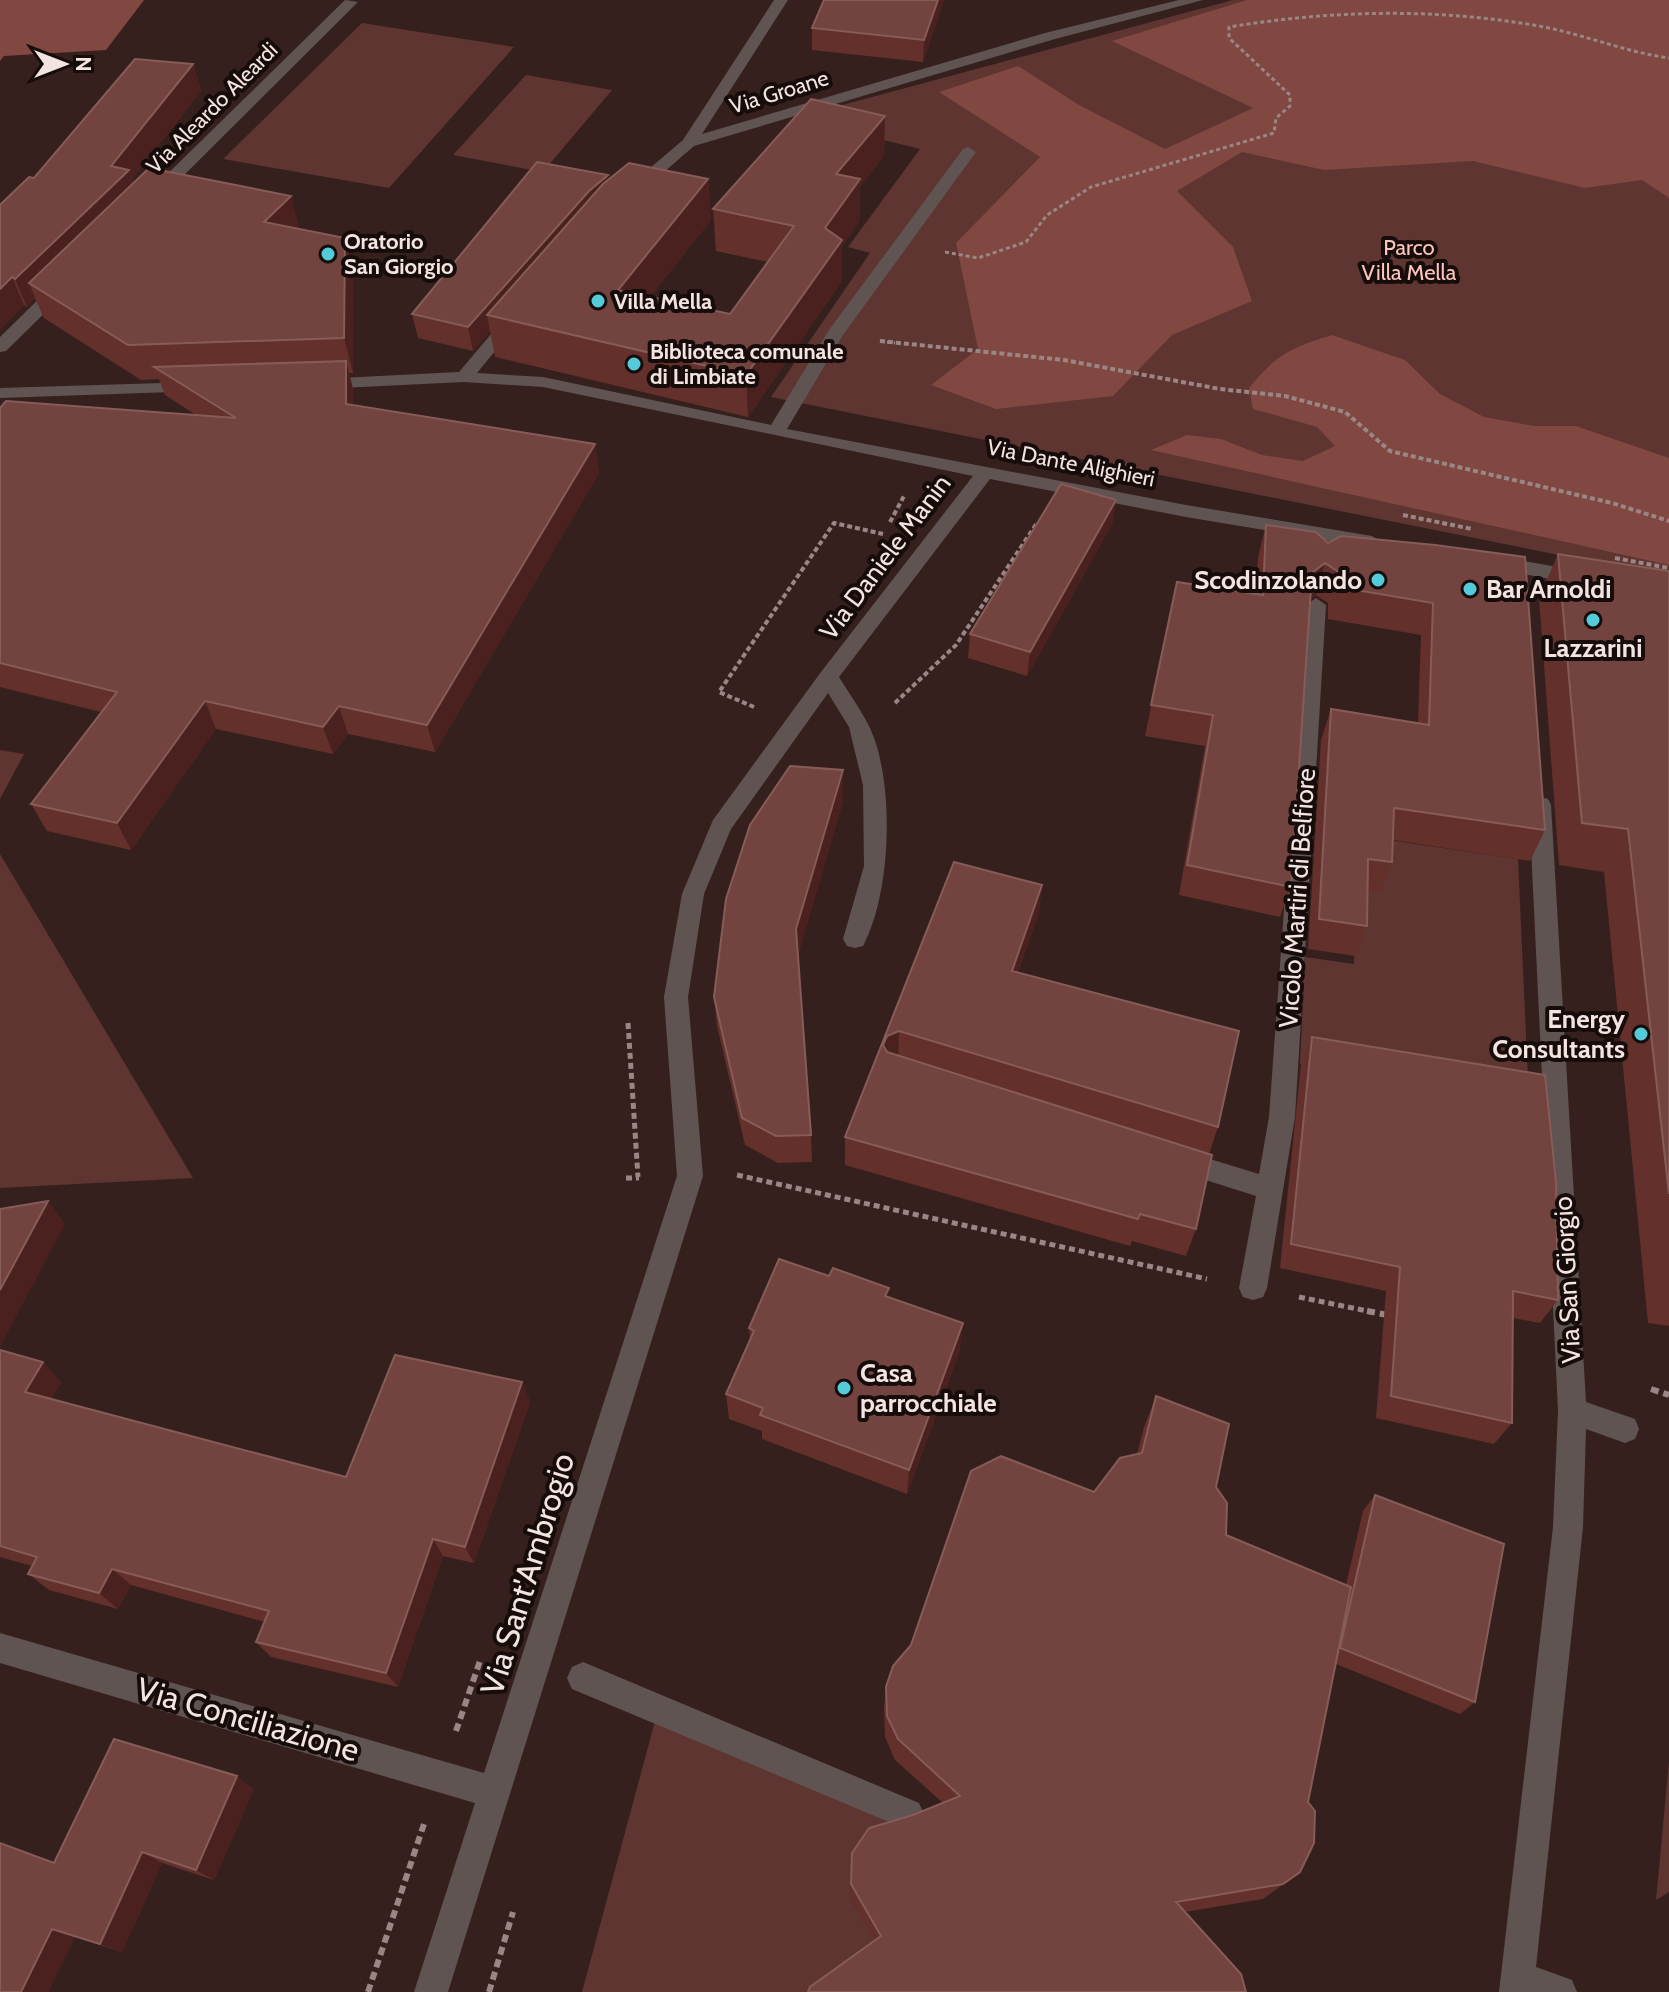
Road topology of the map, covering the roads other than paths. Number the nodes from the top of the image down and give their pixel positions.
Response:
1 (781, 0) edge
2 (1196, 0) edge
3 (351, 2) edge
4 (689, 143) junction
5 (968, 152) dead end
6 (622, 201) edge
7 (147, 202) edge
8 (68, 280) edge
9 (526, 304) edge
10 (0, 347) edge
11 (464, 377) junction
12 (296, 384) edge
13 (218, 387) edge
14 (0, 393) edge
15 (776, 432) junction
16 (986, 471) junction
17 (1386, 544) edge
18 (1478, 559) edge
19 (1524, 567) junction
20 (1593, 581) edge
21 (1526, 593) edge
22 (1316, 605) edge
23 (828, 677) junction
24 (1538, 778) edge
25 (855, 939) dead end
26 (1150, 1151) edge
27 (690, 1176) joint
28 (1270, 1189) junction
29 (1253, 1288) road end
30 (1572, 1411) junction
31 (1625, 1429) dead end
32 (0, 1648) edge
33 (583, 1678) dead end
34 (496, 1793) junction
35 (908, 1814) edge
36 (1517, 1985) edge
37 (431, 1992) edge
38 (1560, 1992) edge

1 - 4 street
2 - 4 street, Via Groane
3 - 7 street, Via Aleardo Aleardi
4 - 6 street, Via Groane
5 - 15 street
8 - 10 street
9 - 11 street
11 - 12 street, Via Dante Alighieri
11 - 15 street, Via Dante Alighieri
13 - 14 street
15 - 16 street, Via Dante Alighieri
16 - 17 street, Via Dante Alighieri
16 - 23 street, Via Daniele Manin
18 - 19 street
19 - 20 street
19 - 21 street
22 - 28 street, Vicolo Martiri di Belfiore
23 - 25 street, Via Daniele Manin
23 - 27 street, Via Daniele Manin
24 - 30 street, Via San Giorgio
26 - 28 street
27 - 34 street, Via Sant'Ambrogio
28 - 29 street, Vicolo Martiri di Belfiore
30 - 31 street
30 - 36 street, Via San Giorgio
32 - 34 street, Via Conciliazione
33 - 35 street
34 - 37 street, Via Sant'Ambrogio
36 - 38 street

